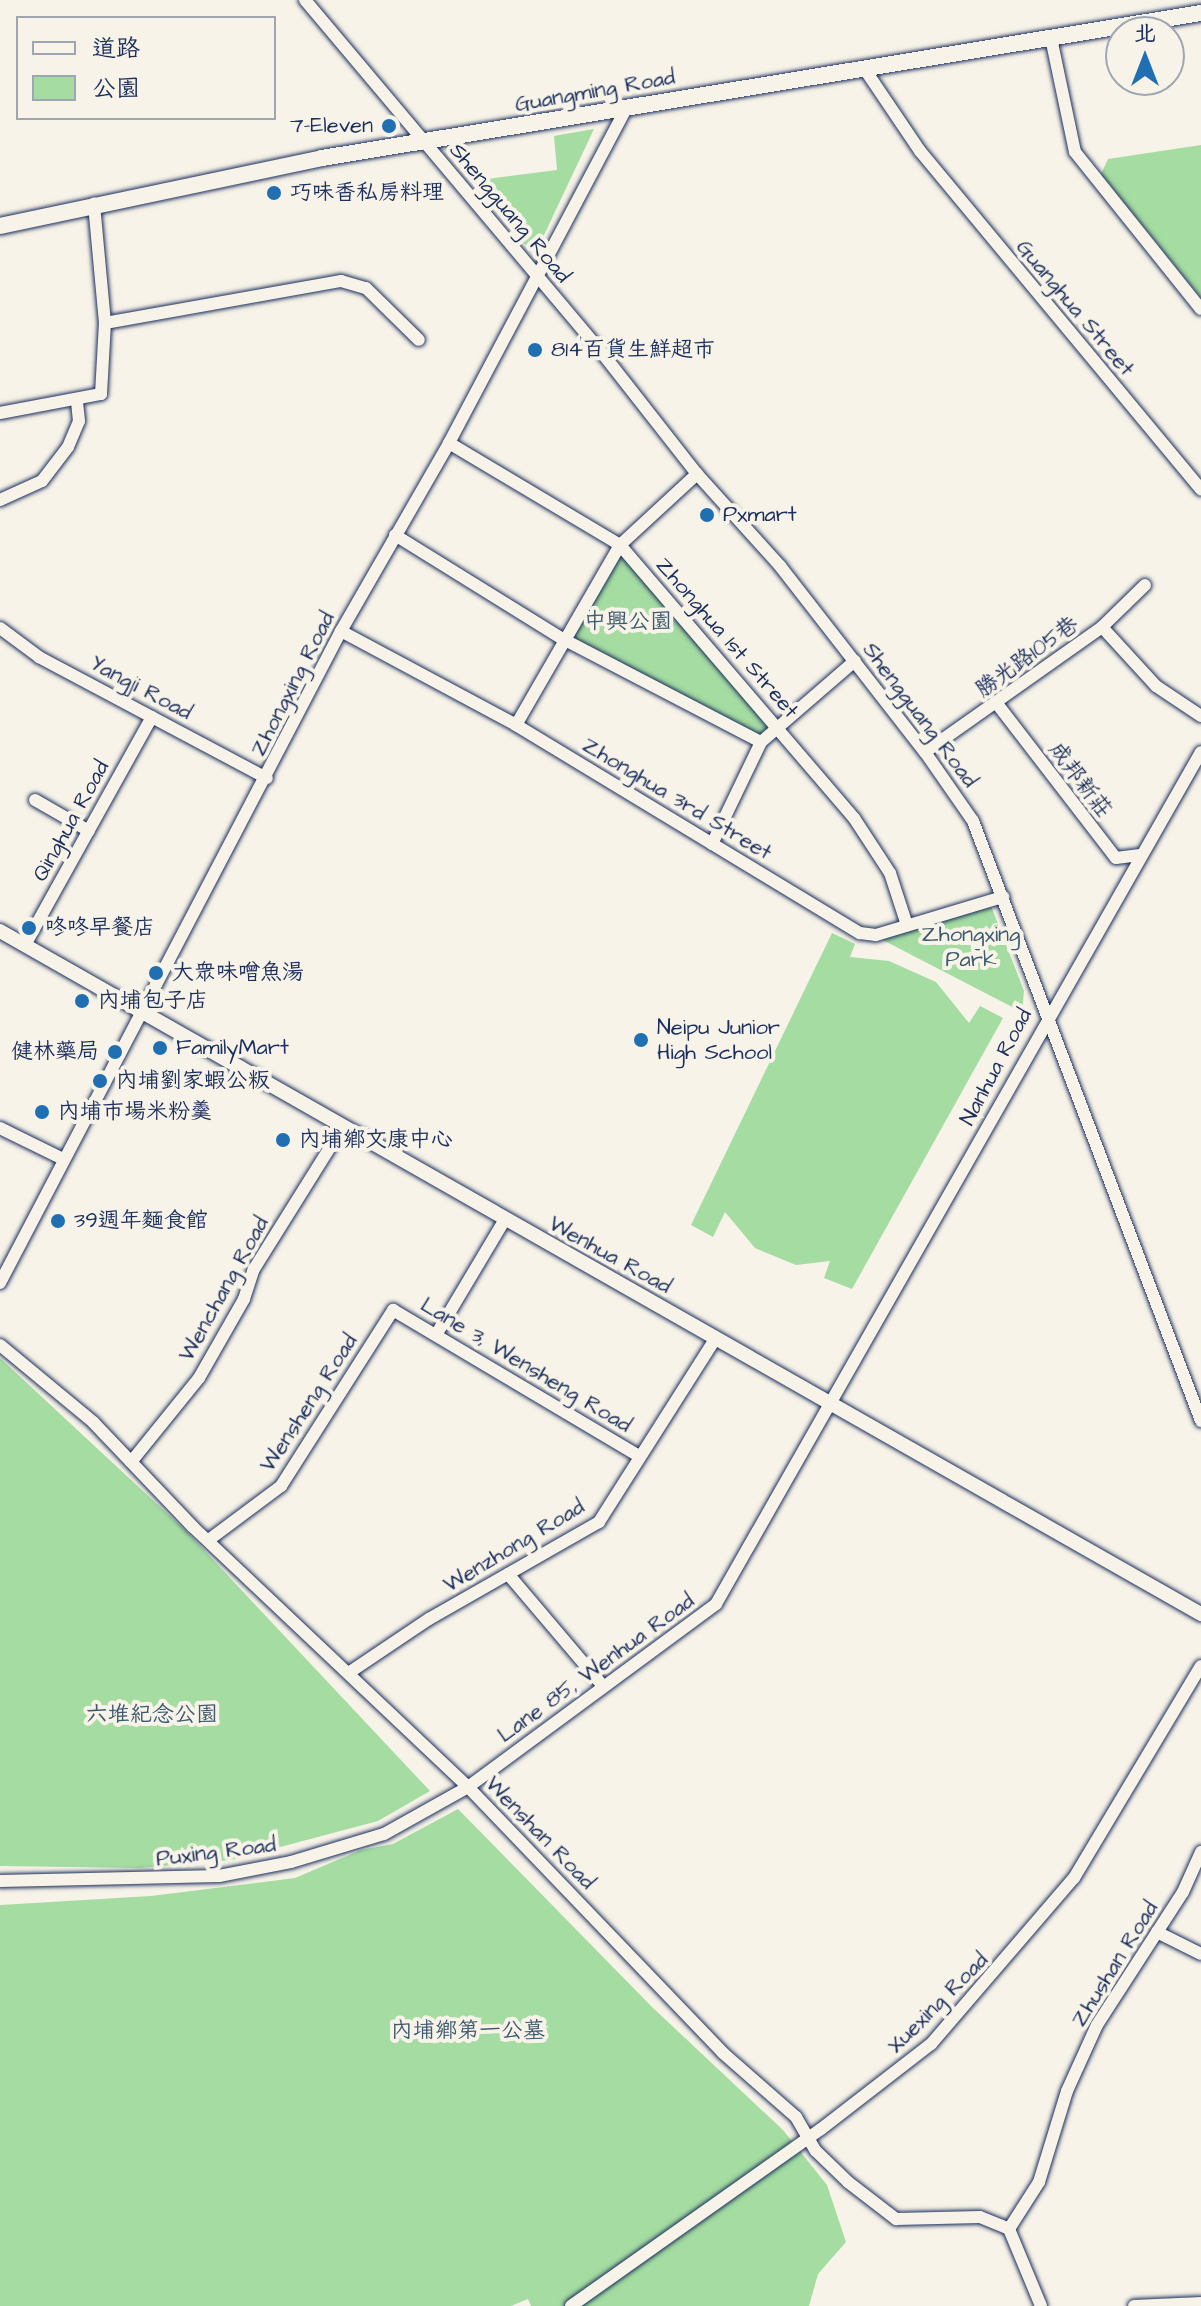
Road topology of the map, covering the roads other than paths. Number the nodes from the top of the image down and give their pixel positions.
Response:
1 (305, 0) edge
2 (1201, 13) edge
3 (1051, 38) junction
4 (864, 68) junction
5 (627, 107) junction
6 (423, 142) junction
7 (94, 204) junction
8 (0, 226) edge
9 (538, 278) junction
10 (1201, 309) edge
11 (105, 323) junction
12 (419, 340) dead end
13 (77, 402) junction
14 (0, 413) edge
15 (449, 443) junction
16 (697, 474) junction
17 (1201, 489) edge
18 (0, 500) edge
19 (395, 535) junction
20 (620, 545) junction
21 (1145, 585) dead end
22 (1102, 627) junction
23 (0, 628) edge
24 (341, 631) junction
25 (563, 639) junction
26 (855, 661) junction
27 (998, 705) junction
28 (1201, 716) edge
29 (152, 717) junction
30 (516, 725) junction
31 (777, 725) junction
32 (761, 742) junction
33 (925, 752) junction
34 (1201, 752) edge
35 (267, 778) junction
36 (35, 800) dead end
37 (89, 831) junction
38 (712, 844) junction
39 (1140, 855) junction
40 (1003, 897) junction
41 (907, 925) junction
42 (0, 931) edge
43 (25, 945) junction
44 (142, 1011) junction
45 (1049, 1011) junction
46 (0, 1128) edge
47 (342, 1128) junction
48 (63, 1159) junction
49 (504, 1221) junction
50 (0, 1283) edge
51 (393, 1310) joint
52 (436, 1335) junction
53 (715, 1339) junction
54 (0, 1345) edge
55 (830, 1403) junction
56 (1201, 1421) edge
57 (639, 1456) junction
58 (131, 1462) junction
59 (210, 1539) junction
60 (508, 1574) junction
61 (1201, 1614) edge
62 (1201, 1666) edge
63 (350, 1672) junction
64 (602, 1685) junction
65 (468, 1787) junction
66 (1201, 1852) edge
67 (0, 1881) edge
68 (1157, 1932) junction
69 (1201, 1954) edge
70 (809, 2139) junction
71 (1009, 2229) junction
72 (1201, 2303) edge
73 (571, 2306) edge
74 (1041, 2306) edge
75 (1134, 2306) edge

1 - 6 street, Shengguang Road
2 - 3 main road, Guangming Road
3 - 4 main road, Guangming Road
3 - 10 street
4 - 5 main road, Guangming Road
4 - 17 street, Guanghua Street
5 - 6 main road, Guangming Road
5 - 9 street, Zhongxing Road
6 - 7 main road, Guangming Road
6 - 9 street, Shengguang Road
7 - 8 main road, Guangming Road
7 - 11 street
9 - 15 street, Zhongxing Road
9 - 16 street, Shengguang Road
11 - 12 street
11 - 13 street
13 - 14 street
13 - 18 street
15 - 19 street, Zhongxing Road
15 - 20 street, Zhonghua 1st Street
16 - 20 street
16 - 26 street, Shengguang Road
19 - 24 street, Zhongxing Road
19 - 25 street
20 - 25 street
20 - 31 street, Zhonghua 1st Street
21 - 22 street, 勝光路105巷
22 - 27 street, 勝光路105巷
22 - 28 street
23 - 29 street, Yangji Road
24 - 30 street, Zhonghua 3rd Street
24 - 35 street, Zhongxing Road
25 - 30 street
25 - 32 street
26 - 31 street
26 - 33 street, Shengguang Road
27 - 33 street, 勝光路105巷
27 - 39 street, 成邦新莊
29 - 35 street, Yangji Road
29 - 37 street, Qinghua Road
30 - 38 street, Zhonghua 3rd Street
31 - 32 street
31 - 41 street, Zhonghua 1st Street
32 - 38 street
33 - 40 street, Shengguang Road
34 - 39 street, Nanhua Road
35 - 44 street, Zhongxing Road
36 - 37 street
37 - 43 street, Qinghua Road
38 - 41 street, Zhonghua 3rd Street
39 - 45 street, Nanhua Road
40 - 41 street, Zhonghua 3rd Street
40 - 45 street, Shengguang Road
42 - 43 street, Wenhua Road
43 - 44 street, Wenhua Road
44 - 47 street, Wenhua Road
44 - 48 street, Zhongxing Road
45 - 55 street, Nanhua Road
45 - 56 street, Shengguang Road
46 - 48 street
47 - 49 street, Wenhua Road
47 - 58 street, Wenchang Road
48 - 50 street, Zhongxing Road
49 - 52 street
49 - 53 street, Wenhua Road
51 - 52 street, Lane 3, Wensheng Road
51 - 59 street, Wensheng Road
52 - 57 street, Lane 3, Wensheng Road
53 - 55 street, Wenhua Road
53 - 57 street, Wenzhong Road
54 - 58 street, Wenshan Road
55 - 61 street, Wenhua Road
55 - 64 street, Lane 85, Wenhua Road
57 - 60 street, Wenzhong Road
58 - 59 street, Wenshan Road
59 - 63 street, Wenshan Road
60 - 63 street, Wenzhong Road
60 - 64 street
62 - 70 street, Xuexing Road
63 - 65 street, Wenshan Road
64 - 65 street, Lane 85, Wenhua Road
65 - 67 street, Puxing Road
65 - 70 street, Wenshan Road
66 - 68 street, Zhushan Road
68 - 69 street
68 - 71 street, Zhushan Road
70 - 71 street, Wenshan Road
70 - 73 street, Xuexing Road
71 - 74 street
72 - 75 street

